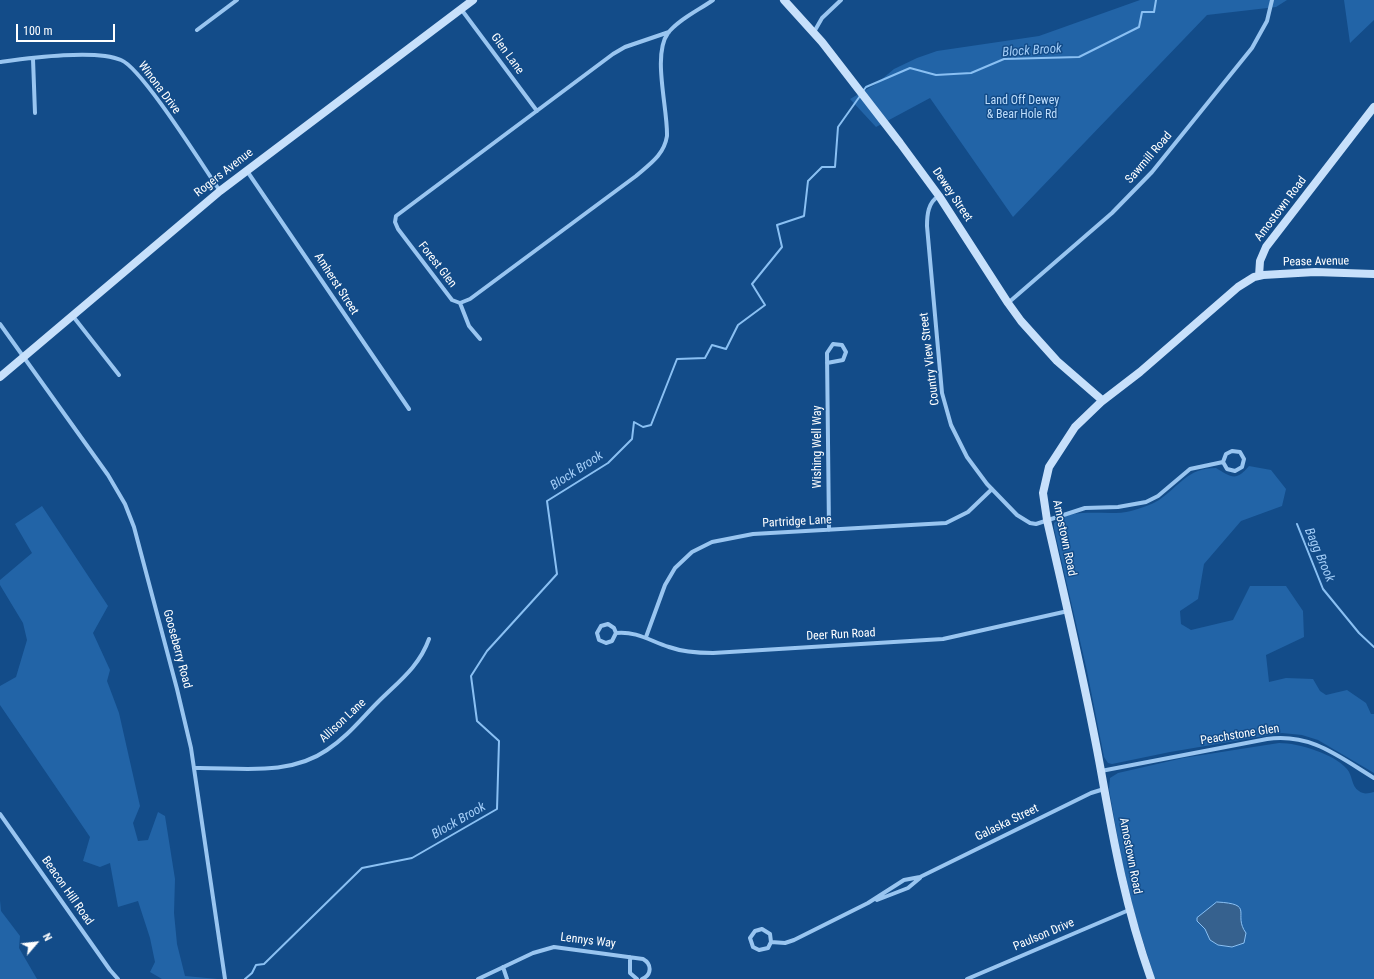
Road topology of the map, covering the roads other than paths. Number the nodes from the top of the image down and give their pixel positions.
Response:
1 (237, 0) edge
2 (474, 0) edge
3 (713, 0) edge
4 (784, 0) edge
5 (841, 0) edge
6 (1272, 0) edge
7 (461, 9) junction
8 (197, 30) dead end
9 (669, 32) junction
10 (814, 33) junction
11 (33, 59) junction
12 (0, 62) edge
13 (1374, 107) edge
14 (537, 110) junction
15 (35, 113) dead end
16 (247, 170) junction
17 (220, 191) junction
18 (939, 196) junction
19 (1374, 274) edge
20 (1259, 276) junction
21 (460, 303) junction
22 (1008, 303) junction
23 (72, 315) junction
24 (0, 324) edge
25 (480, 339) dead end
26 (23, 357) junction
27 (827, 363) junction
28 (119, 375) dead end
29 (0, 377) edge
30 (1102, 400) junction
31 (410, 409) dead end
32 (1224, 462) junction
33 (992, 489) junction
34 (1047, 520) junction
35 (829, 530) junction
36 (1068, 611) junction
37 (616, 633) junction
38 (646, 637) junction
39 (429, 639) dead end
40 (194, 768) junction
41 (1101, 771) junction
42 (1374, 778) edge
43 (1104, 789) junction
44 (0, 814) edge
45 (920, 877) junction
46 (868, 903) junction
47 (1129, 910) junction
48 (771, 942) junction
49 (630, 957) junction
50 (503, 967) junction
51 (118, 979) edge
52 (224, 979) edge
53 (478, 979) edge
54 (507, 979) edge
55 (637, 979) edge
56 (642, 979) edge
57 (967, 979) edge
58 (1151, 979) edge

1 - 8 street
2 - 7 main road, Rogers Avenue
3 - 9 street, Forest Glen
4 - 10 main road, Dewey Street
5 - 10 street
6 - 22 street, Sawmill Road
7 - 14 street, Glen Lane
7 - 16 main road, Rogers Avenue
9 - 14 street, Forest Glen
9 - 21 street, Forest Glen
10 - 18 main road, Dewey Street
11 - 12 street, Winona Drive
11 - 15 street
11 - 17 street, Winona Drive
13 - 20 main road, Amostown Road
14 - 21 street, Forest Glen
16 - 17 main road, Rogers Avenue
16 - 31 street, Amherst Street
17 - 23 main road, Rogers Avenue
18 - 22 main road, Dewey Street
18 - 33 street, Country View Street
19 - 20 main road, Pease Avenue
20 - 30 main road, Amostown Road
21 - 25 street
22 - 30 main road, Dewey Street
23 - 26 main road, Rogers Avenue
23 - 28 street
24 - 26 street, Gooseberry Road
26 - 29 main road, Rogers Avenue
26 - 40 street, Gooseberry Road
27 - 27 street, Wishing Well Way
27 - 35 street, Wishing Well Way
30 - 34 main road, Amostown Road
32 - 32 street
32 - 34 street, Country View Street
33 - 34 street, Country View Street
33 - 35 street, Partridge Lane
34 - 36 main road, Amostown Road
35 - 38 street, Partridge Lane
36 - 38 street, Deer Run Road
36 - 41 main road, Amostown Road
37 - 37 street, Deer Run Road
37 - 38 street, Deer Run Road
39 - 40 street, Allison Lane
40 - 52 street, Gooseberry Road
41 - 42 street, Peachstone Glen
41 - 43 main road, Amostown Road
43 - 45 street, Galaska Street
43 - 47 main road, Amostown Road
44 - 51 street, Beacon Hill Road
45 - 46 street, Galaska Street
45 - 46 street, Galaska Street
46 - 48 street, Galaska Street
47 - 57 street, Paulson Drive
47 - 58 main road, Amostown Road
48 - 48 street, Galaska Street
49 - 50 street, Lennys Way
49 - 55 street, Lennys Way
49 - 56 street, Lennys Way
50 - 53 street, Lennys Way
50 - 54 street

